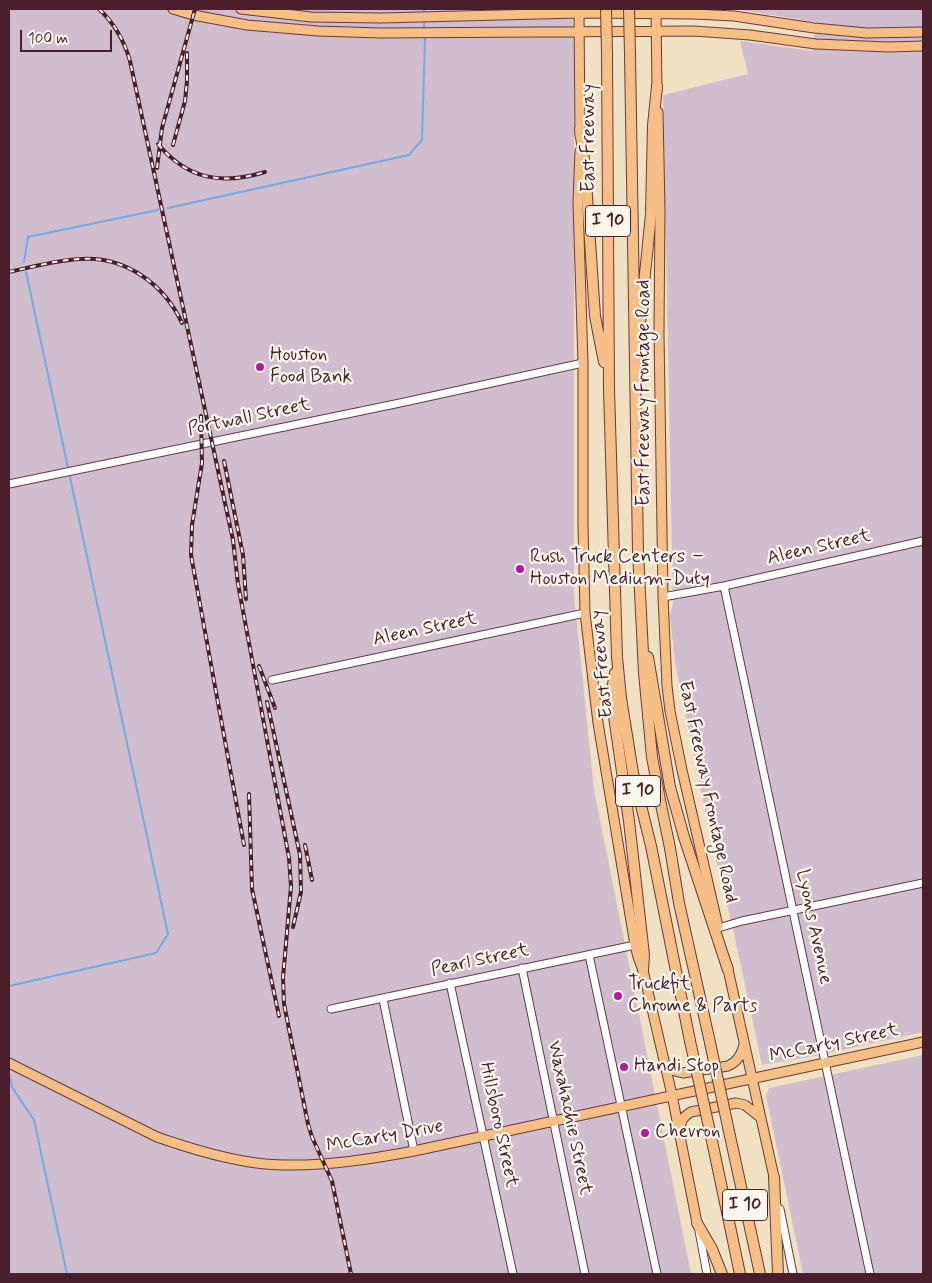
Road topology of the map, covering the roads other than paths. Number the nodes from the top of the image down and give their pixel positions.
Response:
1 (173, 9) edge
2 (241, 9) edge
3 (606, 9) edge
4 (629, 9) edge
5 (251, 11) junction
6 (579, 11) edge
7 (656, 11) edge
8 (476, 16) junction
9 (326, 18) junction
10 (381, 18) junction
11 (761, 20) junction
12 (247, 25) junction
13 (325, 31) junction
14 (579, 32) junction
15 (655, 32) junction
16 (923, 32) edge
17 (381, 33) junction
18 (474, 33) junction
19 (758, 36) junction
20 (923, 46) edge
21 (656, 86) junction
22 (580, 129) junction
23 (583, 363) junction
24 (636, 372) junction
25 (609, 389) junction
26 (9, 484) edge
27 (923, 541) edge
28 (724, 586) junction
29 (663, 597) junction
30 (640, 606) junction
31 (586, 613) junction
32 (617, 657) junction
33 (272, 680) dead end
34 (923, 883) edge
35 (793, 910) junction
36 (718, 928) junction
37 (636, 945) junction
38 (589, 954) junction
39 (522, 968) junction
40 (643, 970) junction
41 (728, 970) junction
42 (450, 984) junction
43 (383, 999) junction
44 (331, 1009) dead end
45 (744, 1040) junction
46 (923, 1042) edge
47 (664, 1062) junction
48 (9, 1063) edge
49 (825, 1063) junction
50 (752, 1078) junction
51 (672, 1095) junction
52 (620, 1106) junction
53 (761, 1118) junction
54 (554, 1121) junction
55 (484, 1136) junction
56 (680, 1137) junction
57 (414, 1151) junction
58 (774, 1177) junction
59 (697, 1223) junction
60 (513, 1274) edge
61 (585, 1274) edge
62 (656, 1274) edge
63 (707, 1274) edge
64 (722, 1274) edge
65 (740, 1274) edge
66 (760, 1274) edge
67 (778, 1274) edge
68 (793, 1274) edge
69 (870, 1274) edge

1 - 12 main road
2 - 5 main road
3 - 25 highway, East Freeway / I 10, bridge
4 - 24 highway, I 10, bridge
5 - 9 main road
5 - 12 main road
6 - 7 main road
6 - 8 main road
6 - 14 main road
7 - 11 main road
7 - 15 main road, East Freeway Frontage Road
8 - 10 main road
8 - 18 main road
9 - 10 main road
9 - 13 main road
10 - 17 main road
11 - 16 main road
11 - 19 main road
12 - 13 main road
13 - 17 main road
14 - 15 main road
14 - 18 main road
14 - 22 main road
15 - 19 main road
15 - 21 main road, East Freeway Frontage Road
17 - 18 main road
19 - 20 main road
21 - 24 highway
21 - 29 main road, East Freeway Frontage Road
22 - 23 main road
22 - 25 highway
23 - 26 street, Portwall Street
23 - 31 main road
24 - 30 highway, I 10
25 - 32 highway, East Freeway / I 10
27 - 28 street, Aleen Street
28 - 29 street, Aleen Street
28 - 35 street, Lyons Avenue
29 - 36 main road, East Freeway Frontage Road
30 - 41 highway
30 - 66 highway, I 10, bridge
31 - 33 street, Aleen Street
31 - 37 main road
32 - 40 highway
32 - 65 highway, East Freeway / I 10, bridge
34 - 35 street
35 - 36 street
35 - 49 street, Lyons Avenue
36 - 41 main road, East Freeway Frontage Road
37 - 38 street, Pearl Street
37 - 40 main road
38 - 39 street, Pearl Street
38 - 52 street
39 - 42 street, Pearl Street
39 - 54 street, Waxahachie Street
40 - 47 main road
41 - 45 main road, East Freeway Frontage Road
42 - 43 street, Pearl Street
42 - 55 street, Hillsboro Street
43 - 44 street, Pearl Street
43 - 57 street
45 - 47 main road
45 - 50 main road, East Freeway Frontage Road
46 - 49 main road, McCarty Street
47 - 51 main road
48 - 57 main road, McCarty Drive
49 - 50 main road, McCarty Street
49 - 69 street, Lyons Avenue
50 - 51 main road, McCarty Drive
50 - 53 main road, East Freeway Frontage Road
51 - 52 main road, McCarty Drive
51 - 56 main road
52 - 54 main road, McCarty Drive
52 - 62 street
53 - 56 main road
53 - 58 main road, East Freeway Frontage Road
54 - 55 main road, McCarty Drive
54 - 61 street, Waxahachie Street
55 - 57 main road, McCarty Drive
55 - 60 street, Hillsboro Street
56 - 59 main road
58 - 67 highway
58 - 68 street, East Freeway Frontage Road
59 - 63 street
59 - 64 highway

